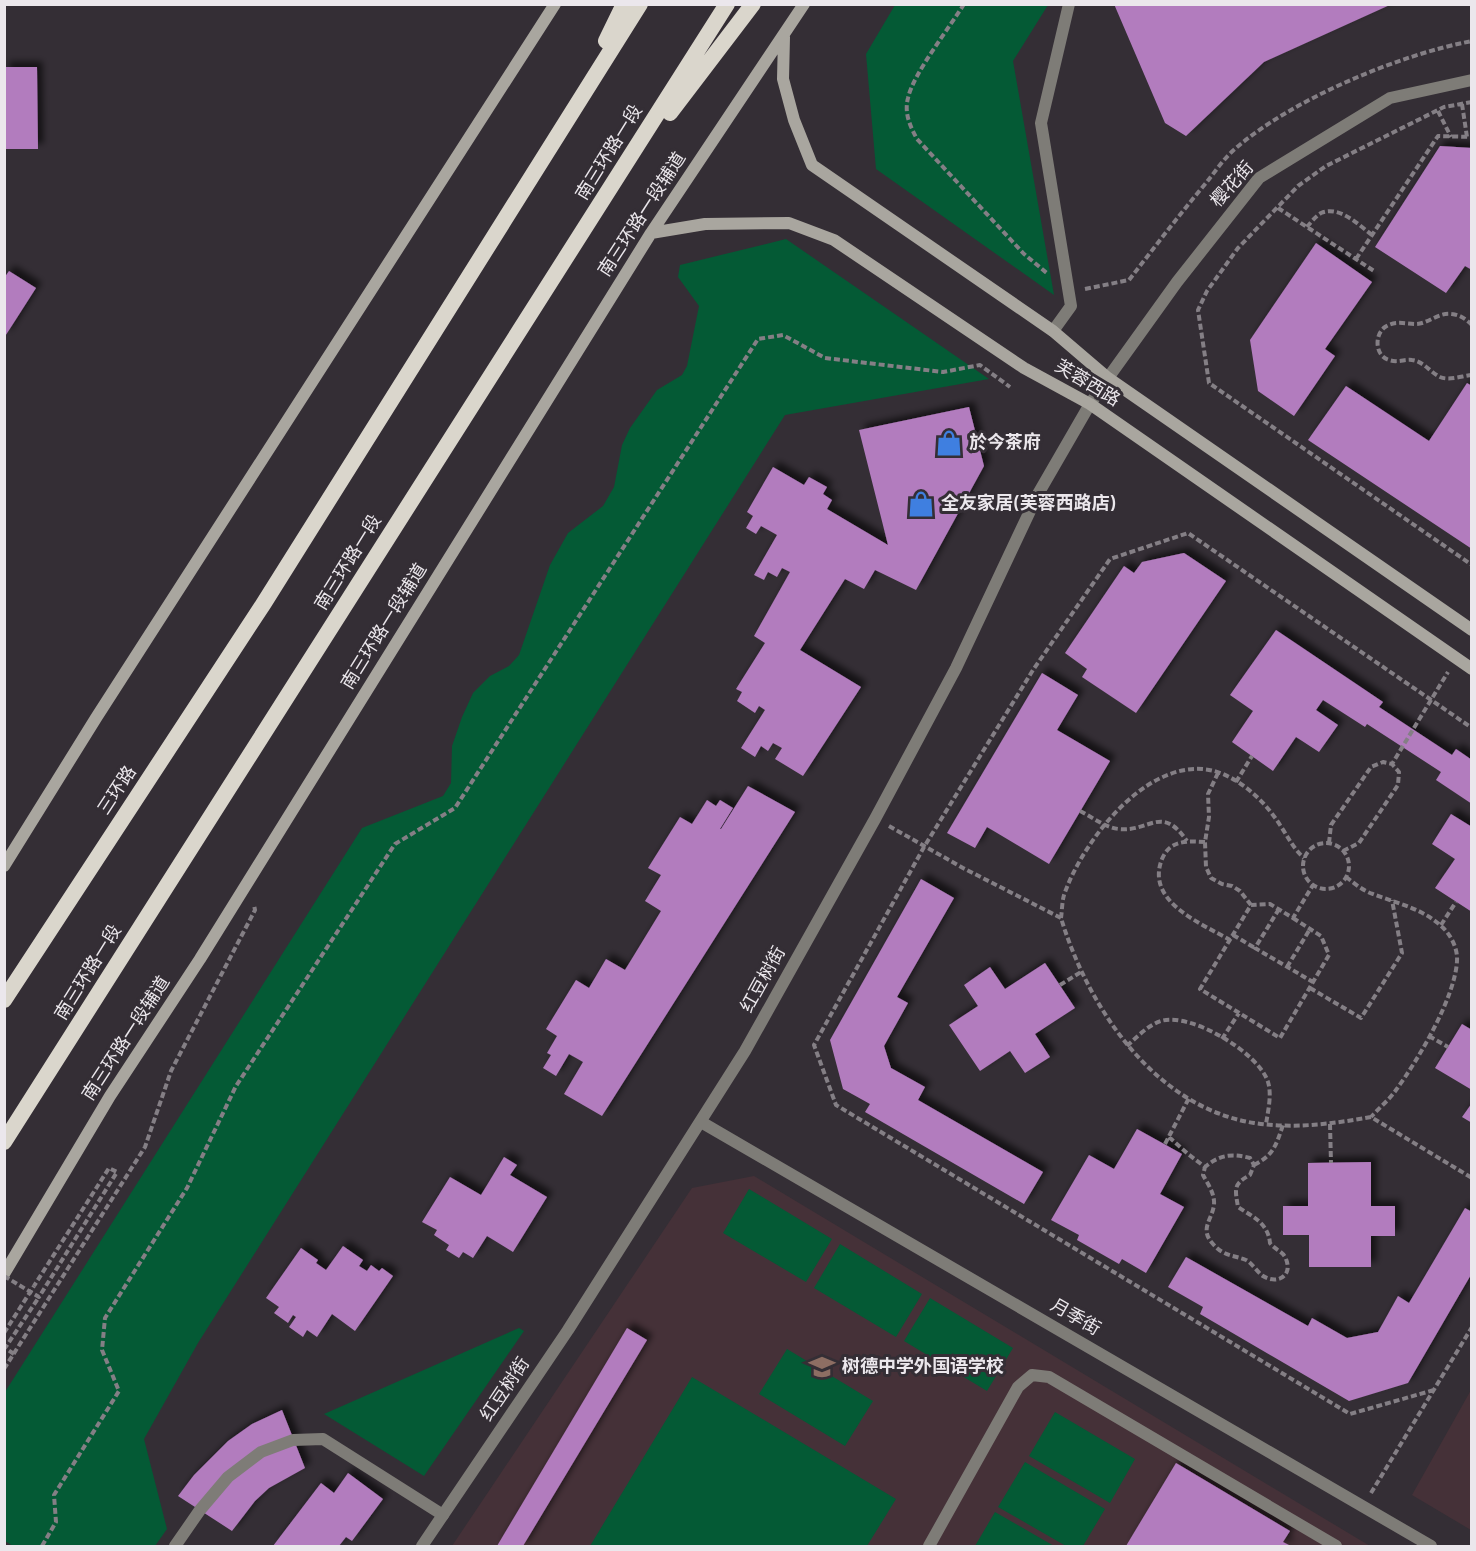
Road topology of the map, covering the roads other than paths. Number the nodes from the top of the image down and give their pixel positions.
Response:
1 (555, 4) edge
2 (624, 4) edge
3 (640, 4) edge
4 (727, 4) edge
5 (753, 4) edge
6 (804, 4) edge
7 (1069, 4) edge
8 (784, 36) junction
9 (1472, 80) edge
10 (566, 123) junction
11 (607, 194) junction
12 (651, 233) junction
13 (1053, 331) junction
14 (1108, 378) junction
15 (1090, 404) junction
16 (1472, 630) edge
17 (1472, 669) edge
18 (4, 866) edge
19 (4, 1000) edge
20 (701, 1122) junction
21 (4, 1142) edge
22 (4, 1275) edge
23 (443, 1515) junction
24 (176, 1546) edge
25 (422, 1546) edge
26 (928, 1546) edge
27 (1336, 1546) edge
28 (1431, 1546) edge

1 - 18 main road
2 - 10 highway
3 - 10 highway
4 - 11 highway, 南三环路一段
5 - 11 highway
6 - 8 main road, 南三环路一段辅道
7 - 13 street
8 - 12 main road, 南三环路一段辅道
8 - 13 main road, 芙蓉西路
9 - 14 street, 樱花街
10 - 19 highway, 三环路
11 - 21 highway, 南三环路一段
12 - 15 main road, 芙蓉西路
12 - 22 main road, 南三环路一段辅道
13 - 14 main road, 芙蓉西路
14 - 15 street, 樱花街
14 - 16 main road, 芙蓉西路
15 - 17 main road, 芙蓉西路
15 - 20 street, 红豆树街
20 - 23 street, 红豆树街
20 - 28 street, 月季街
23 - 24 street
23 - 25 street, 红豆树街
26 - 27 street

